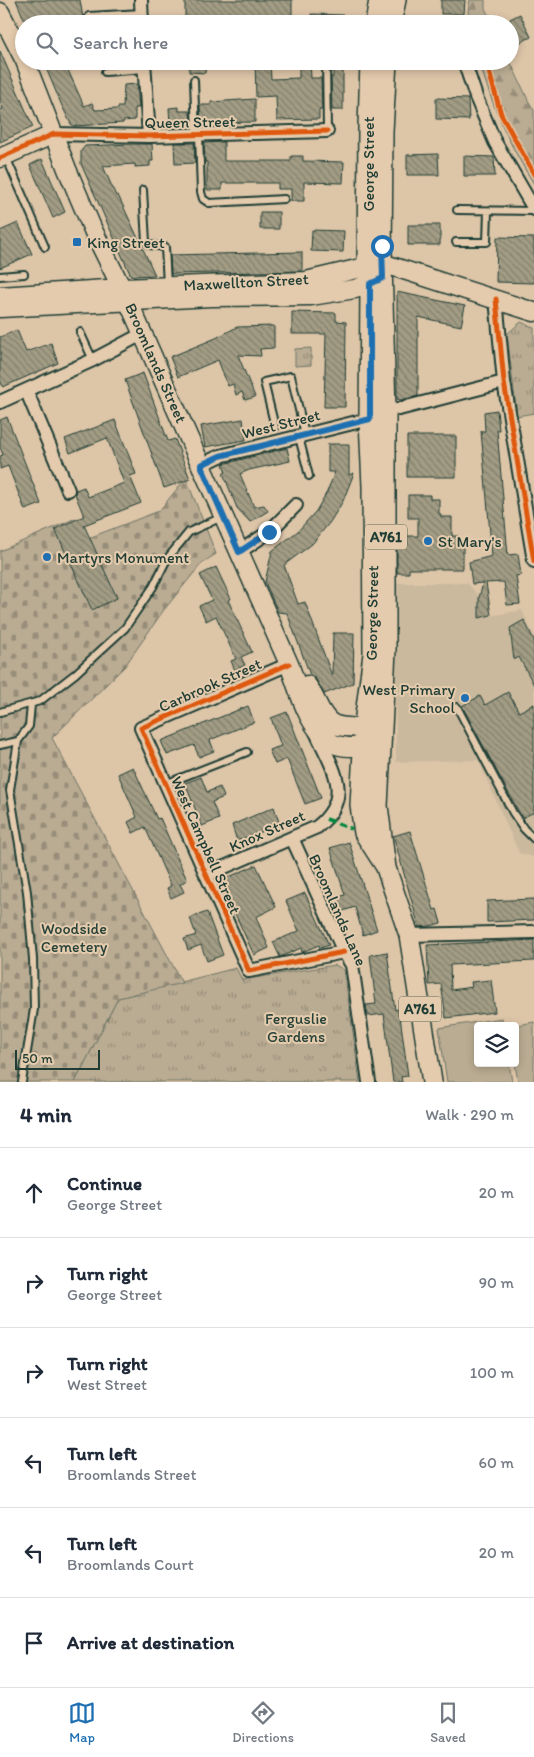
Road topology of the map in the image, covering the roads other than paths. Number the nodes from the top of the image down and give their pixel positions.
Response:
1 (141, 0) edge
2 (379, 0) edge
3 (396, 0) edge
4 (0, 12) edge
5 (142, 15) edge
6 (376, 15) edge
7 (393, 15) edge
8 (15, 42) edge
9 (28, 70) edge
10 (114, 70) edge
11 (145, 70) edge
12 (326, 70) edge
13 (370, 70) edge
14 (386, 70) edge
15 (467, 70) edge
16 (105, 72) dead end
17 (194, 80) dead end
18 (327, 131) joint
19 (54, 134) junction
20 (197, 135) junction
21 (149, 136) junction
22 (3, 157) edge
23 (143, 190) dead end
24 (284, 199) dead end
25 (457, 210) dead end
26 (534, 210) edge
27 (488, 211) junction
28 (456, 242) dead end
29 (45, 247) dead end
30 (376, 273) junction
31 (24, 274) dead end
32 (0, 276) edge
33 (167, 286) junction
34 (126, 295) junction
35 (0, 296) edge
36 (496, 299) junction
37 (0, 308) edge
38 (534, 312) edge
39 (80, 332) dead end
40 (142, 334) junction
41 (93, 360) junction
42 (504, 382) junction
43 (27, 392) junction
44 (0, 402) edge
45 (399, 409) dead end
46 (370, 419) junction
47 (275, 427) dead end
48 (302, 436) junction
49 (201, 465) junction
50 (309, 476) dead end
51 (68, 490) dead end
52 (296, 505) dead end
53 (223, 517) junction
54 (239, 552) junction
55 (534, 561) edge
56 (289, 664) junction
57 (32, 705) junction
58 (457, 707) dead end
59 (0, 712) edge
60 (312, 723) junction
61 (141, 728) joint
62 (373, 729) junction
63 (18, 741) junction
64 (0, 744) edge
65 (363, 747) junction
66 (247, 752) dead end
67 (165, 784) junction
68 (334, 807) joint
69 (292, 838) junction
70 (534, 838) edge
71 (386, 868) junction
72 (206, 875) junction
73 (534, 932) edge
74 (409, 935) junction
75 (344, 952) junction
76 (22, 1082) edge
77 (370, 1082) edge
78 (432, 1082) edge

1 - 5 street
2 - 6 main road
3 - 7 main road
4 - 8 main road, Broomlands Street
9 - 19 main road, Broomlands Street
10 - 16 lane
11 - 21 street
12 - 18 lane
13 - 30 main road, George Street / A761
14 - 30 main road, George Street / A761
15 - 26 street
17 - 20 lane
18 - 20 street, Queen Street
19 - 21 street, Queen Street
19 - 22 main road
19 - 34 main road, Broomlands Street
20 - 21 street, Queen Street
20 - 24 lane
22 - 29 lane
23 - 33 lane
25 - 27 lane
26 - 27 lane
27 - 28 lane
30 - 33 main road, Maxwellton Street
30 - 34 main road, Maxwellton Street
30 - 36 main road
30 - 46 main road, George Street / A761
30 - 62 main road, George Street / A761
31 - 32 lane
33 - 34 main road, Maxwellton Street
34 - 35 main road
34 - 37 main road
34 - 40 main road, Broomlands Street
36 - 38 main road
36 - 42 street
39 - 41 lane
40 - 41 street
40 - 49 main road, Broomlands Street
41 - 43 street
42 - 45 street
42 - 55 street
43 - 44 street
43 - 51 street
46 - 48 street, West Street
46 - 62 main road, George Street / A761
47 - 48 lane
48 - 49 street, West Street
48 - 50 lane
49 - 53 main road, Broomlands Street
52 - 54 street
53 - 54 main road, Broomlands Street
53 - 57 lane
54 - 56 main road, Broomlands Street
56 - 60 main road, Broomlands Street
56 - 61 street, Carbrook Street
56 - 62 main road, Broomlands Street
57 - 59 lane
57 - 63 lane
58 - 70 lane
60 - 65 main road, Broomlands Street
60 - 68 street, Broomlands Street
61 - 67 street, West Campbell Street
62 - 65 main road
62 - 71 main road, George Street / A761
63 - 64 lane
63 - 76 lane
65 - 71 main road, A761
66 - 67 lane
67 - 72 street, West Campbell Street
68 - 69 street, Knox Street
69 - 72 street, Knox Street
69 - 75 street, Broomlands Lane
71 - 74 main road, A761
72 - 75 street, West Campbell Street
73 - 74 street
74 - 78 main road, A761
75 - 77 street, Broomlands Lane

